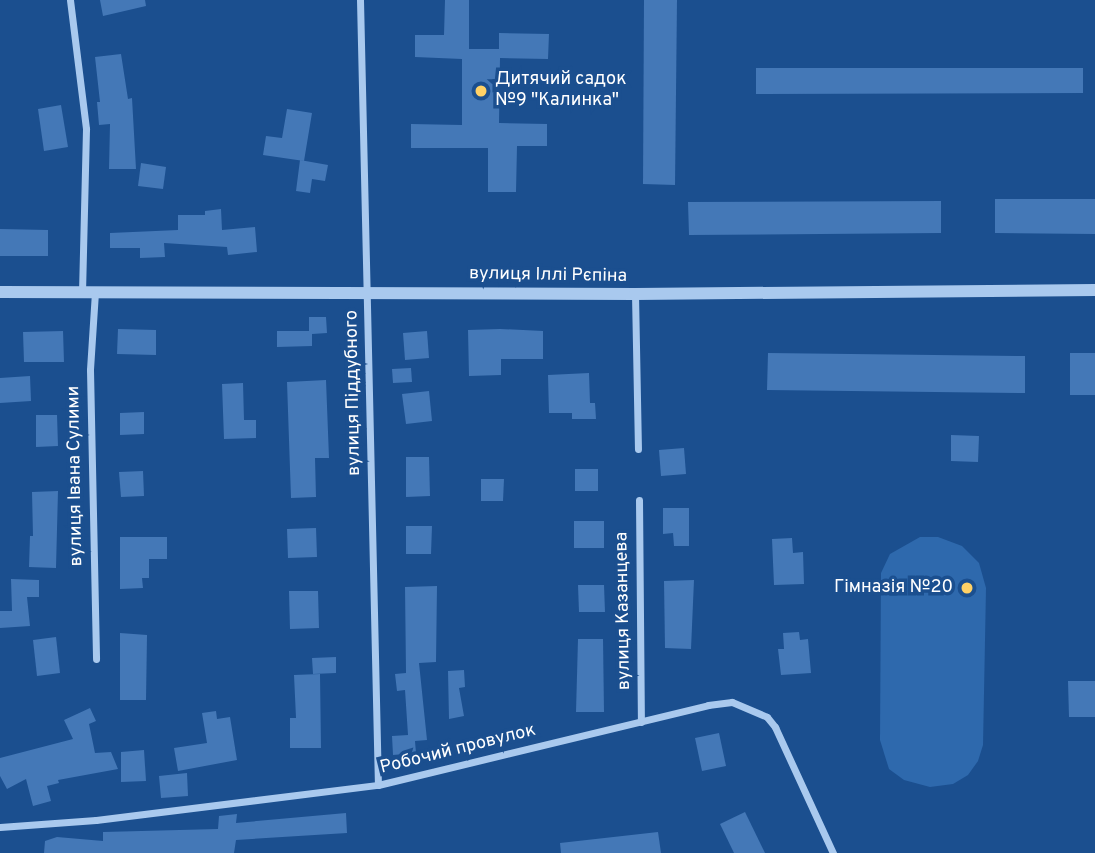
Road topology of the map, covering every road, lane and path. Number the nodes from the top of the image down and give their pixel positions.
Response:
1 (70, 0) edge
2 (359, 0) edge
3 (1095, 290) edge
4 (368, 291) junction
5 (0, 292) edge
6 (88, 293) junction
7 (635, 294) junction
8 (638, 449) dead end
9 (639, 500) dead end
10 (96, 659) dead end
11 (641, 722) junction
12 (378, 785) junction
13 (0, 828) edge
14 (833, 853) edge

1 - 6 street, вулиця Івана Сулими
2 - 4 street, вулиця Піддубного
3 - 7 street, вулиця Іллі Рєпіна
4 - 6 street, вулиця Іллі Рєпіна
4 - 7 street, вулиця Іллі Рєпіна
4 - 12 street, вулиця Піддубного
5 - 6 street, вулиця Іллі Рєпіна
6 - 10 street, вулиця Івана Сулими
7 - 8 street
9 - 11 street, вулиця Казанцева
11 - 12 street, Робочий провулок
11 - 14 street, Робочий провулок
12 - 13 street, Робочий провулок

